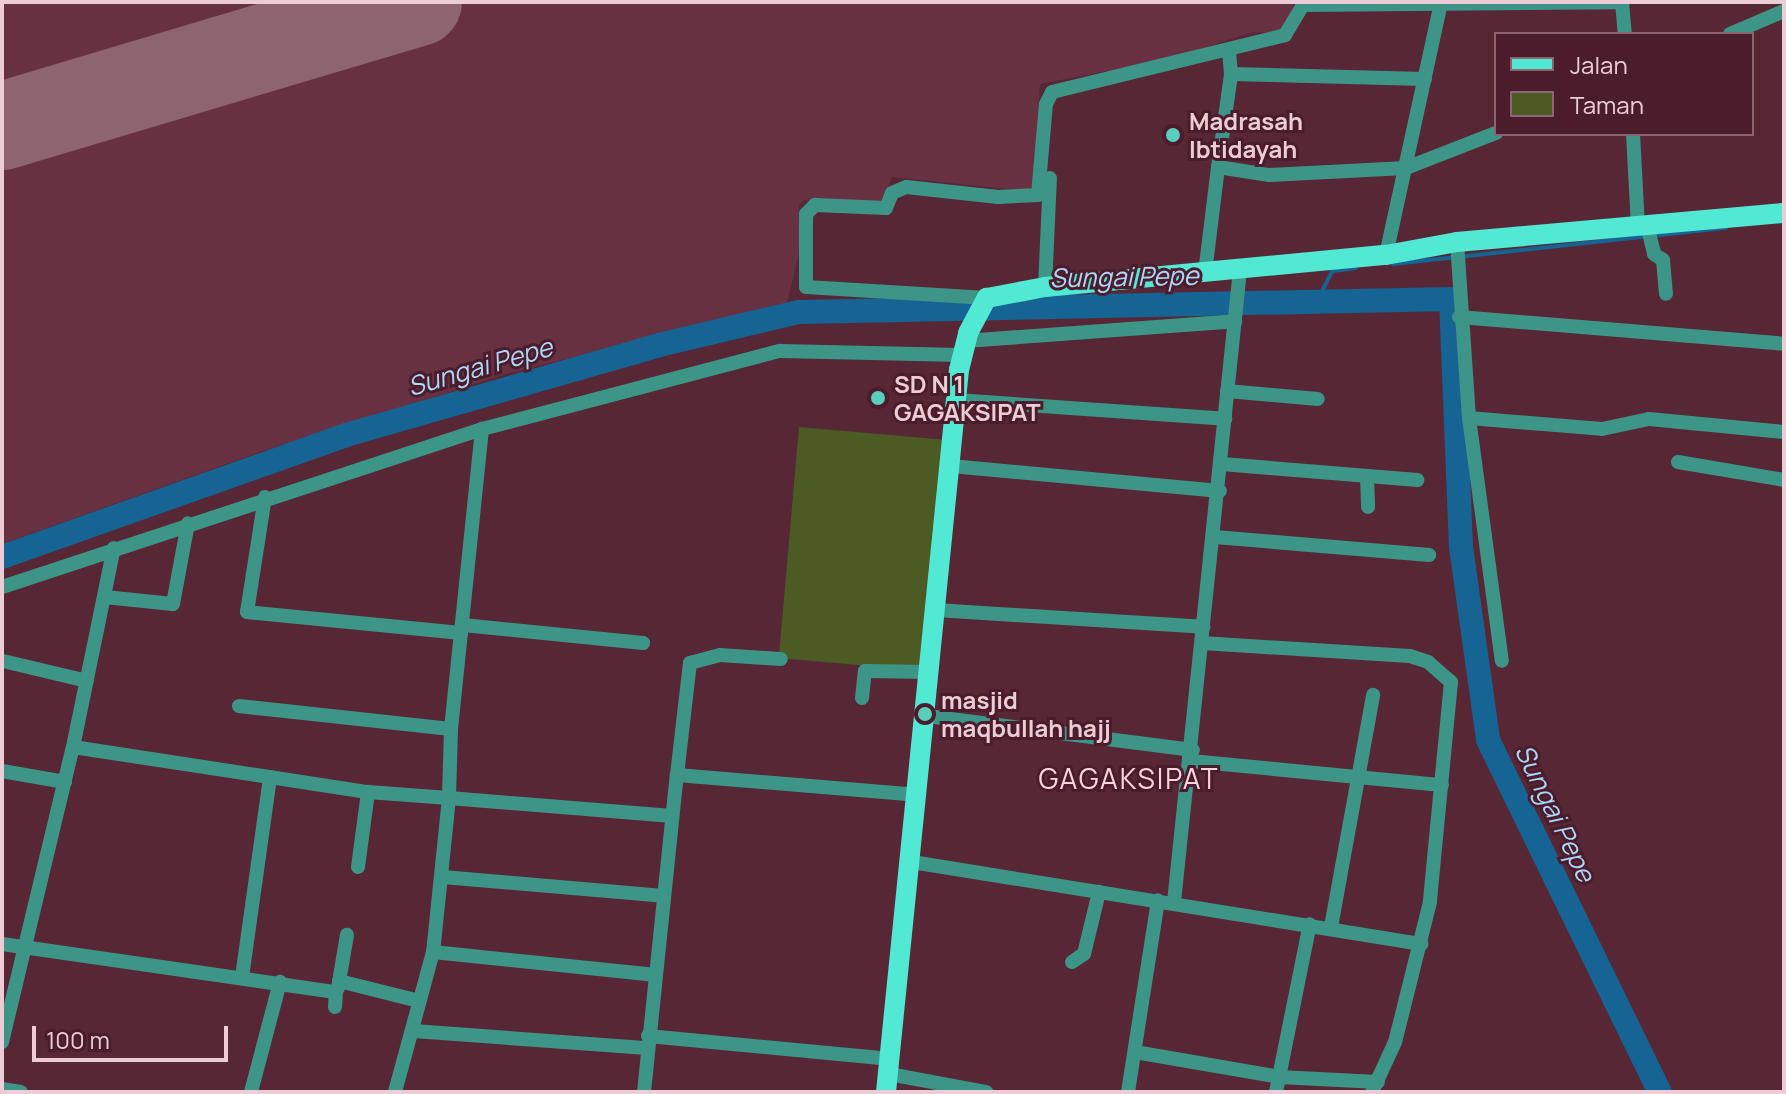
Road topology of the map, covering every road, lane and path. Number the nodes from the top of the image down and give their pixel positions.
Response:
1 (1620, 2) edge
2 (1441, 3) edge
3 (1551, 4) edge
4 (1784, 11) edge
5 (1625, 32) edge
6 (1735, 32) edge
7 (1229, 51) junction
8 (1231, 74) junction
9 (1425, 79) junction
10 (1053, 122) dead end
11 (1494, 134) edge
12 (1633, 136) edge
13 (1218, 167) junction
14 (1406, 168) junction
15 (1784, 213) edge
16 (1647, 232) junction
17 (1458, 244) junction
18 (1386, 255) junction
19 (1205, 273) junction
20 (1240, 278) junction
21 (1045, 287) junction
22 (1666, 294) dead end
23 (982, 304) junction
24 (1235, 317) junction
25 (1459, 317) junction
26 (965, 343) junction
27 (1784, 344) edge
28 (1227, 391) junction
29 (1318, 399) dead end
30 (956, 400) junction
31 (1469, 418) junction
32 (1225, 419) junction
33 (482, 429) junction
34 (1784, 432) edge
35 (1678, 462) dead end
36 (1222, 464) junction
37 (951, 466) junction
38 (1367, 476) junction
39 (1417, 480) dead end
40 (1784, 480) edge
41 (1220, 491) junction
42 (265, 497) junction
43 (1368, 507) dead end
44 (188, 523) junction
45 (1215, 537) junction
46 (114, 548) junction
47 (1429, 555) dead end
48 (2, 587) edge
49 (105, 597) junction
50 (936, 610) junction
51 (1203, 627) junction
52 (462, 629) junction
53 (643, 643) dead end
54 (1202, 643) junction
55 (781, 659) dead end
56 (3, 661) edge
57 (1502, 661) dead end
58 (930, 672) junction
59 (87, 681) junction
60 (1373, 695) dead end
61 (862, 698) dead end
62 (239, 706) dead end
63 (927, 716) junction
64 (451, 729) junction
65 (73, 747) junction
66 (1192, 756) junction
67 (2, 771) edge
68 (677, 775) junction
69 (270, 777) junction
70 (1362, 777) junction
71 (65, 782) junction
72 (1442, 785) junction
73 (368, 792) junction
74 (919, 795) junction
75 (449, 798) junction
76 (672, 816) junction
77 (912, 862) junction
78 (358, 867) dead end
79 (443, 877) junction
80 (1099, 892) junction
81 (663, 896) junction
82 (1158, 900) junction
83 (1174, 902) junction
84 (1310, 924) junction
85 (1331, 927) junction
86 (347, 935) dead end
87 (2, 944) edge
88 (1421, 944) junction
89 (27, 947) junction
90 (433, 952) junction
91 (1072, 962) dead end
92 (654, 975) junction
93 (242, 977) junction
94 (280, 982) junction
95 (337, 994) junction
96 (419, 1001) junction
97 (414, 1031) junction
98 (2, 1042) edge
99 (648, 1042) junction
100 (1135, 1052) junction
101 (889, 1075) edge
102 (1278, 1084) edge
103 (1375, 1087) edge
104 (2, 1089) edge
105 (21, 1092) edge
106 (251, 1092) edge
107 (395, 1092) edge
108 (644, 1092) edge
109 (986, 1092) edge
110 (1128, 1092) edge

1 - 3 street
1 - 5 street
2 - 3 street
2 - 7 street
2 - 9 street
4 - 6 street
7 - 8 street
7 - 23 street
8 - 9 street
8 - 13 street
9 - 14 street
10 - 21 street
11 - 14 street
12 - 16 street
13 - 14 street
13 - 19 street
14 - 18 street
15 - 16 main road
16 - 17 main road
16 - 22 street
17 - 18 main road
17 - 25 street
18 - 20 main road
19 - 20 main road
19 - 21 main road
20 - 24 street
21 - 23 main road
23 - 26 main road
24 - 26 street
24 - 28 street
25 - 27 street
25 - 31 street
26 - 30 main road
26 - 33 street
28 - 29 street
28 - 32 street
30 - 32 street
30 - 37 main road
31 - 34 street
31 - 57 street
32 - 36 street
33 - 42 street
33 - 52 street
35 - 40 street
36 - 38 street
36 - 41 street
37 - 41 street
37 - 50 main road
38 - 39 street
38 - 43 street
41 - 45 street
42 - 44 street
42 - 52 street
44 - 46 street
44 - 49 street
45 - 47 street
45 - 51 street
46 - 48 street
46 - 49 street
49 - 59 street
50 - 51 street
50 - 58 main road
51 - 54 street
52 - 53 street
52 - 64 street
54 - 66 street
54 - 72 street
55 - 68 street
56 - 59 street
58 - 61 street
58 - 63 main road
59 - 65 street
60 - 70 street
62 - 64 street
63 - 66 street
63 - 74 main road
64 - 75 street
65 - 69 street
65 - 71 street
66 - 70 street
66 - 83 street
67 - 71 street
68 - 74 street
68 - 76 street
69 - 73 street
69 - 93 street
70 - 72 street
70 - 85 street
71 - 89 street
72 - 88 street
73 - 75 street
73 - 78 street
74 - 77 main road
75 - 76 street
75 - 79 street
76 - 81 street
77 - 80 street
77 - 101 main road
79 - 81 street
79 - 90 street
80 - 82 street
80 - 91 street
81 - 92 street
82 - 83 street
82 - 100 street
83 - 84 street
84 - 85 street
84 - 102 street
85 - 88 street
86 - 95 street
87 - 89 street
88 - 103 street
89 - 93 street
89 - 98 street
90 - 92 street
90 - 96 street
92 - 99 street
93 - 94 street
94 - 95 street
94 - 106 street
95 - 96 street
96 - 97 street
97 - 99 street
97 - 107 street
99 - 101 street
99 - 108 street
100 - 102 street
100 - 110 street
101 - 109 street
102 - 103 street
104 - 105 street

